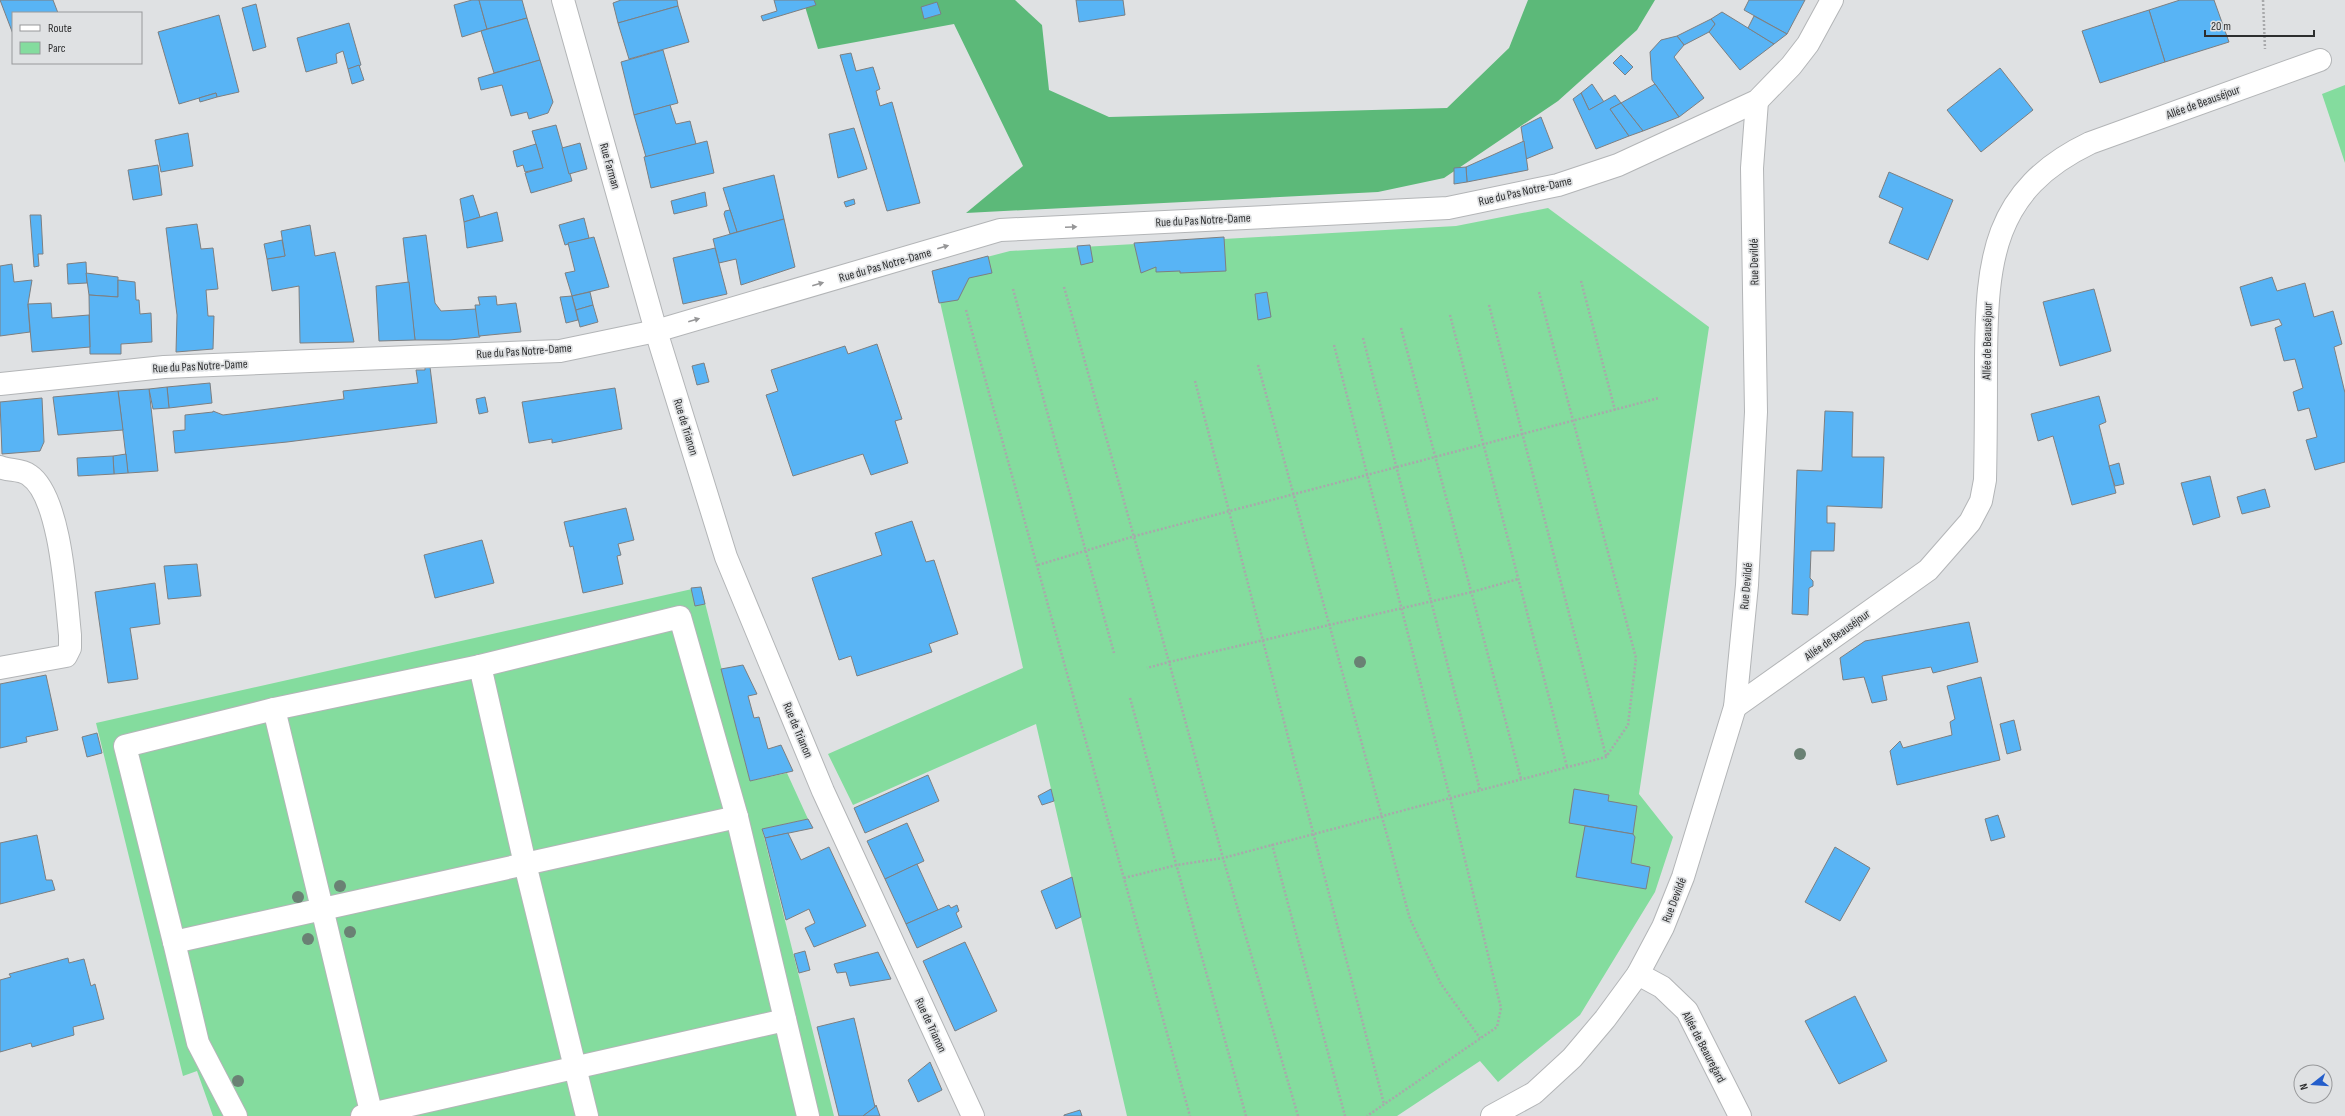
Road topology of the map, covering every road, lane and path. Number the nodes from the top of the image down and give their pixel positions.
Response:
1 (563, 0) edge
2 (1832, 0) edge
3 (2263, 0) edge
4 (2320, 60) dead end
5 (2267, 79) junction
6 (1756, 101) junction
7 (1581, 281) dead end
8 (1064, 287) dead end
9 (1013, 289) dead end
10 (1539, 292) dead end
11 (1489, 305) dead end
12 (966, 310) dead end
13 (1450, 316) dead end
14 (1402, 328) dead end
15 (656, 331) junction
16 (1364, 338) dead end
17 (1334, 346) dead end
18 (1258, 365) dead end
19 (1195, 380) dead end
20 (0, 384) edge
21 (1659, 398) dead end
22 (1615, 410) junction
23 (1573, 421) junction
24 (1523, 434) junction
25 (1483, 445) junction
26 (1436, 457) junction
27 (0, 467) edge
28 (1397, 468) junction
29 (1367, 476) junction
30 (1294, 495) junction
31 (1230, 512) junction
32 (1135, 536) junction
33 (1086, 552) junction
34 (1038, 565) junction
35 (1518, 579) junction
36 (1472, 592) junction
37 (1431, 601) junction
38 (1401, 608) junction
39 (1329, 625) junction
40 (1264, 641) junction
41 (1114, 653) dead end
42 (1169, 662) junction
43 (480, 666) junction
44 (0, 668) edge
45 (1147, 668) dead end
46 (1130, 698) dead end
47 (1735, 707) junction
48 (274, 708) junction
49 (1606, 757) junction
50 (1567, 767) junction
51 (1521, 779) junction
52 (1480, 790) junction
53 (1450, 798) junction
54 (1381, 815) junction
55 (737, 817) junction
56 (1313, 833) junction
57 (1272, 844) junction
58 (1223, 858) junction
59 (525, 864) junction
60 (1177, 865) junction
61 (1124, 878) junction
62 (321, 909) junction
63 (174, 942) junction
64 (1638, 974) junction
65 (785, 1020) junction
66 (1480, 1038) junction
67 (575, 1066) junction
68 (1384, 1104) junction
69 (368, 1115) edge
70 (236, 1116) edge
71 (587, 1116) edge
72 (808, 1116) edge
73 (973, 1116) edge
74 (1190, 1116) edge
75 (1246, 1116) edge
76 (1298, 1116) edge
77 (1345, 1116) edge
78 (1367, 1116) edge
79 (1492, 1116) edge
80 (1740, 1116) edge

1 - 15 street, Rue Farman
2 - 6 street
3 - 5 path
4 - 5 street, Allée de Beauséjour
5 - 47 street, Allée de Beauséjour
15 -> 6 street, Rue du Pas Notre-Dame
6 - 47 street, Rue Devildé
7 - 22 path
8 - 32 path
9 - 33 path
10 - 23 path
11 - 24 path
12 - 34 path
13 - 25 path
14 - 26 path
15 - 20 street, Rue du Pas Notre-Dame
15 - 73 street, Rue de Trianon
16 - 28 path
17 - 29 path
18 - 30 path
19 - 31 path
21 - 22 path
22 - 23 path
23 - 24 path
23 - 49 path
24 - 25 path
24 - 49 path
25 - 26 path
25 - 35 path
26 - 28 path
26 - 36 path
27 - 44 street
28 - 29 path
28 - 37 path
29 - 30 path
29 - 38 path
30 - 31 path
30 - 39 path
31 - 32 path
31 - 40 path
32 - 33 path
32 - 42 path
33 - 34 path
33 - 41 path
34 - 61 path
35 - 36 path
35 - 50 path
36 - 37 path
36 - 51 path
37 - 38 path
37 - 52 path
38 - 39 path
38 - 53 path
39 - 40 path
39 - 54 path
40 - 42 path
40 - 56 path
42 - 45 path
42 - 58 path
43 - 48 street
43 - 55 street
43 - 59 street
46 - 60 path
47 - 64 street, Rue Devildé
48 - 62 street
48 - 63 street
49 - 50 path
50 - 51 path
51 - 52 path
52 - 53 path
53 - 54 path
53 - 66 path
54 - 56 path
54 - 66 path
55 - 59 street
55 - 65 street
56 - 57 path
56 - 68 path
57 - 58 path
57 - 77 path
58 - 60 path
58 - 76 path
59 - 62 street
59 - 67 street
60 - 61 path
60 - 75 path
61 - 74 path
62 - 63 street
62 - 69 street
63 - 70 street
64 - 79 street, Rue Devildé
64 - 80 street, Allée de Beauregard
65 - 67 street
65 - 72 street
66 - 68 path
67 - 69 street
67 - 71 street
68 - 78 path

